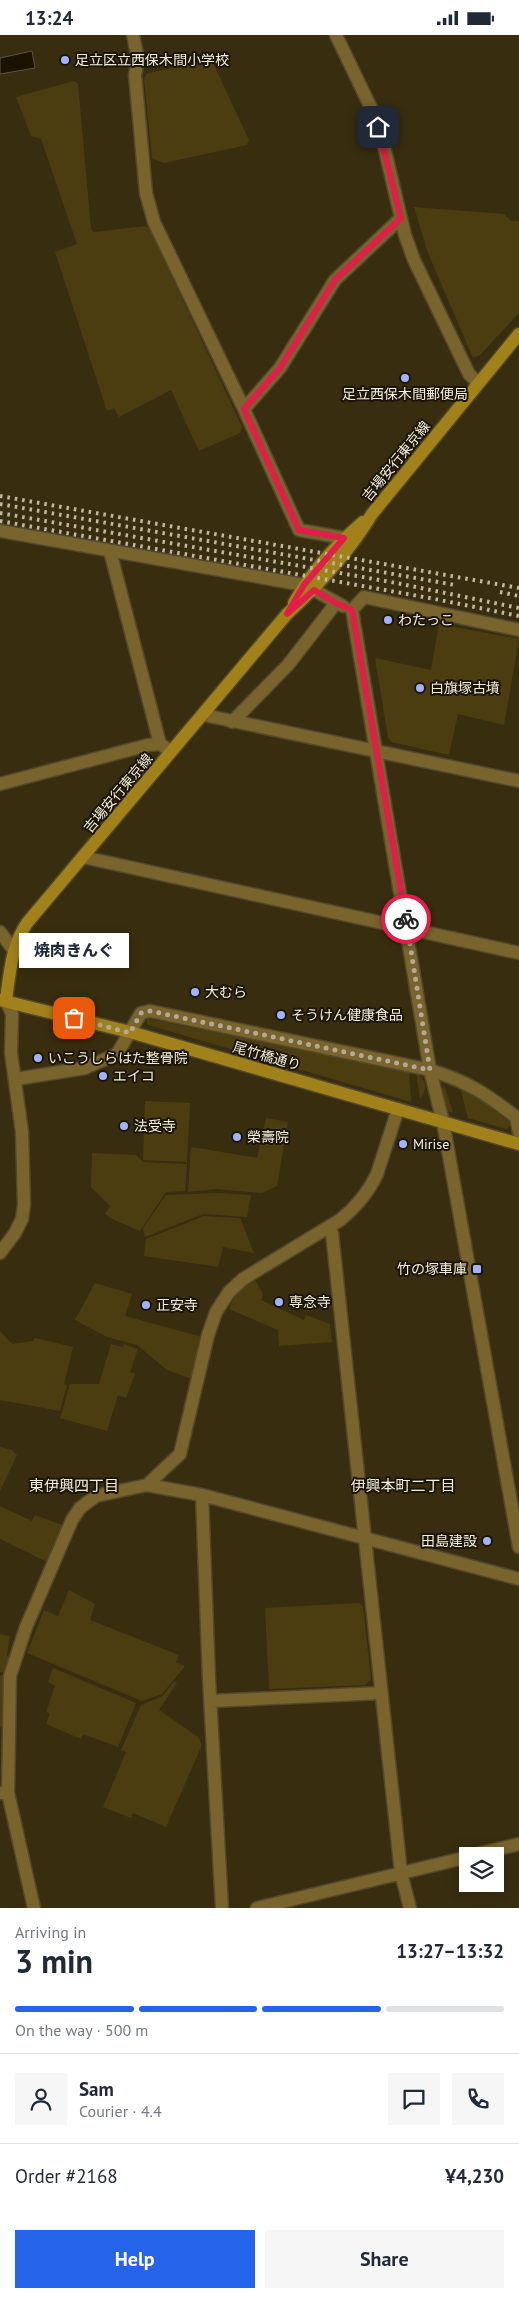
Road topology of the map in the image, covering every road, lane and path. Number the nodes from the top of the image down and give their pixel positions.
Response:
1 (133, 35) edge
2 (336, 35) edge
3 (401, 218) junction
4 (519, 334) edge
5 (478, 383) junction
6 (244, 409) junction
7 (372, 513) junction
8 (0, 531) edge
9 (344, 538) junction
10 (110, 551) junction
11 (309, 587) junction
12 (336, 603) junction
13 (352, 610) junction
14 (519, 630) edge
15 (204, 715) junction
16 (232, 722) junction
17 (160, 744) junction
18 (376, 751) junction
19 (172, 753) junction
20 (519, 781) edge
21 (0, 784) edge
22 (83, 857) junction
23 (407, 930) junction
24 (0, 932) edge
25 (13, 949) junction
26 (519, 953) edge
27 (3, 1000) edge
28 (130, 1033) junction
29 (430, 1070) junction
30 (16, 1079) junction
31 (398, 1109) junction
32 (444, 1122) junction
33 (519, 1132) edge
34 (519, 1144) edge
35 (331, 1230) junction
36 (0, 1253) edge
37 (147, 1485) junction
38 (202, 1495) junction
39 (365, 1539) junction
40 (519, 1547) edge
41 (519, 1579) edge
42 (381, 1693) junction
43 (211, 1701) junction
44 (4, 1793) edge
45 (519, 1844) edge
46 (504, 1848) edge
47 (459, 1858) edge
48 (401, 1873) junction
49 (34, 1908) edge
50 (222, 1908) edge
51 (257, 1908) edge
52 (410, 1908) edge

1 - 6 street
2 - 3 street
3 - 5 street
3 - 6 street
4 - 5 main road, 吉場安行東京線
5 - 7 main road, 吉場安行東京線
6 - 9 street
7 - 9 main road, 吉場安行東京線
7 - 11 main road, 吉場安行東京線
8 - 10 street
9 - 11 main road, 吉場安行東京線
10 - 11 street
10 - 17 street
11 - 12 street
11 - 15 main road, 吉場安行東京線
12 - 13 street
12 - 16 street
13 - 14 street
13 - 18 street
15 - 16 street
15 - 19 main road, 吉場安行東京線
16 - 18 street
17 - 19 street
17 - 21 street
18 - 20 street
18 - 23 street
19 - 22 main road, 吉場安行東京線
22 - 23 street
22 - 25 main road, 吉場安行東京線
23 - 26 street
23 - 29 street
24 - 25 street
25 - 27 main road, 吉場安行東京線
27 - 28 main road, 尾竹橋通り
27 - 30 street
28 - 29 street
28 - 30 street
28 - 31 main road, 尾竹橋通り
29 - 32 street
29 - 33 street
30 - 36 street
31 - 32 main road, 尾竹橋通り
31 - 35 street
32 - 34 main road, 尾竹橋通り
32 - 40 street
35 - 37 street
35 - 39 street
37 - 38 street
37 - 44 street
38 - 39 street
38 - 43 street
39 - 41 street
39 - 42 street
42 - 43 street
42 - 48 street
43 - 50 street
44 - 49 street
45 - 46 street
47 - 48 street
48 - 51 street
48 - 52 street

